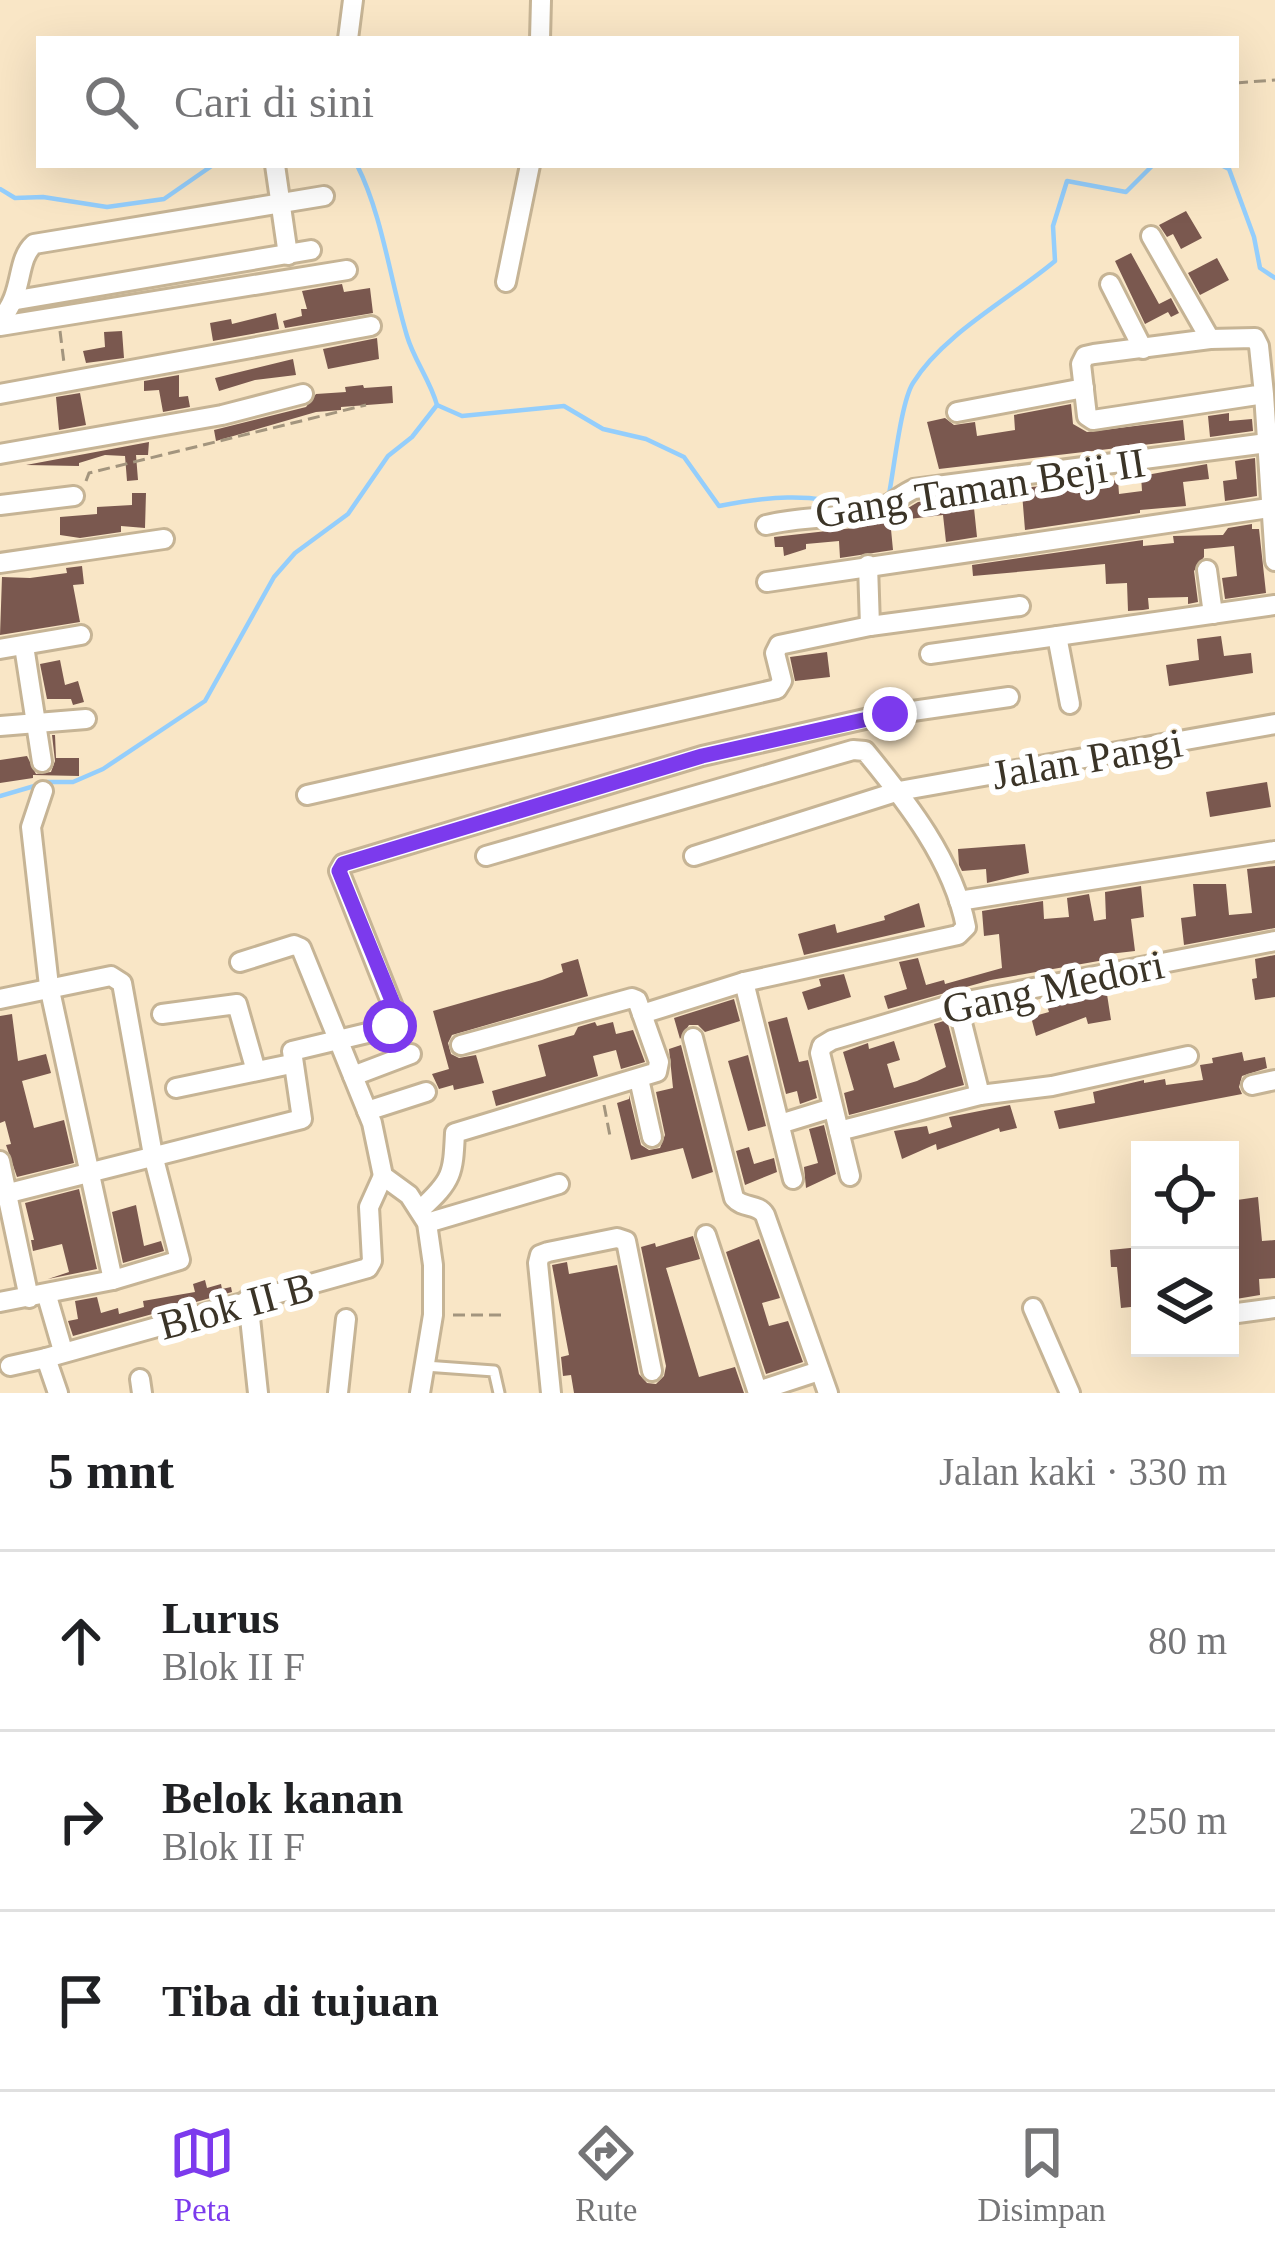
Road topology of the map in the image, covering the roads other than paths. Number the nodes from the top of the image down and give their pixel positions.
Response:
1 (353, 0) edge
2 (541, 0) edge
3 (349, 36) edge
4 (539, 36) edge
5 (275, 168) edge
6 (529, 168) edge
7 (324, 196) dead end
8 (280, 203) junction
9 (1151, 236) dead end
10 (311, 250) dead end
11 (289, 255) junction
12 (347, 270) dead end
13 (506, 282) dead end
14 (1110, 284) dead end
15 (17, 299) junction
16 (0, 323) edge
17 (370, 326) dead end
18 (1210, 339) junction
19 (1143, 349) junction
20 (1084, 388) junction
21 (0, 394) edge
22 (303, 394) dead end
23 (1264, 394) junction
24 (957, 412) dead end
25 (1267, 443) junction
26 (0, 454) edge
27 (74, 496) road end
28 (0, 505) edge
29 (1269, 508) junction
30 (766, 525) dead end
31 (164, 539) dead end
32 (1275, 561) edge
33 (0, 563) edge
34 (868, 565) junction
35 (1208, 570) dead end
36 (767, 582) dead end
37 (1275, 605) edge
38 (1020, 607) dead end
39 (1213, 614) junction
40 (869, 626) junction
41 (81, 635) dead end
42 (1057, 636) junction
43 (24, 646) junction
44 (0, 649) edge
45 (930, 654) dead end
46 (1009, 697) dead end
47 (1070, 704) dead end
48 (86, 719) dead end
49 (37, 723) junction
50 (1275, 724) edge
51 (0, 726) edge
52 (42, 762) dead end
53 (44, 791) dead end
54 (899, 791) junction
55 (307, 795) dead end
56 (1275, 851) edge
57 (486, 856) dead end
58 (694, 856) dead end
59 (959, 901) junction
60 (1275, 941) edge
61 (240, 962) dead end
62 (744, 982) junction
63 (49, 986) junction
64 (0, 999) edge
65 (957, 1003) junction
66 (162, 1014) dead end
67 (643, 1014) junction
68 (336, 1038) junction
69 (693, 1038) dead end
70 (461, 1045) dead end
71 (411, 1054) dead end
72 (1187, 1056) dead end
73 (291, 1064) junction
74 (256, 1071) junction
75 (353, 1076) junction
76 (639, 1079) junction
77 (1275, 1080) edge
78 (1252, 1085) dead end
79 (176, 1088) dead end
80 (426, 1092) dead end
81 (980, 1095) junction
82 (832, 1108) junction
83 (367, 1111) junction
84 (780, 1124) junction
85 (839, 1131) junction
86 (652, 1137) dead end
87 (153, 1156) junction
88 (0, 1161) edge
89 (90, 1173) junction
90 (383, 1176) junction
91 (850, 1176) dead end
92 (793, 1179) dead end
93 (560, 1184) dead end
94 (9, 1193) junction
95 (424, 1216) junction
96 (706, 1235) dead end
97 (113, 1280) junction
98 (38, 1297) junction
99 (248, 1299) junction
100 (0, 1302) edge
101 (1033, 1308) dead end
102 (1275, 1308) edge
103 (1239, 1313) edge
104 (346, 1319) dead end
105 (54, 1355) junction
106 (10, 1366) dead end
107 (425, 1366) junction
108 (652, 1371) dead end
109 (819, 1371) junction
110 (758, 1392) edge
111 (58, 1393) edge
112 (258, 1393) edge
113 (338, 1393) edge
114 (421, 1393) edge
115 (499, 1393) edge
116 (551, 1393) edge
117 (828, 1393) edge
118 (1070, 1393) edge

1 - 3 street
2 - 4 street
5 - 8 street
6 - 13 street
7 - 8 street
8 - 11 street
8 - 15 street
9 - 18 street
10 - 11 street
11 - 15 street
12 - 16 street
14 - 19 street
15 - 16 street
17 - 21 street
18 - 19 street, Gang Taman Beji II
18 - 23 street, Gang Taman Beji II
19 - 20 street, Gang Taman Beji II
20 - 23 street
20 - 24 street, Gang Taman Beji II
22 - 26 street
23 - 25 street, Gang Taman Beji II
25 - 29 street, Gang Taman Beji II
25 - 30 street, Gang Taman Beji II
27 - 28 street
29 - 32 street, Gang Taman Beji II
29 - 34 street
31 - 33 street
34 - 36 street
34 - 40 street
35 - 39 street
37 - 39 street
38 - 40 street
39 - 42 street
40 - 55 street
41 - 43 street
42 - 45 street
42 - 47 street
43 - 44 street
43 - 49 street
46 - 68 street
48 - 49 street
49 - 51 street
49 - 52 street
50 - 54 street, Jalan Pangi
53 - 63 street
54 - 57 street
54 - 58 street, Jalan Pangi
54 - 59 street
56 - 59 street
59 - 62 street
60 - 65 street, Gang Medori
61 - 68 street
62 - 67 street
62 - 84 street
63 - 64 street
63 - 87 street
63 - 89 street
65 - 81 street
65 - 82 street, Gang Medori
66 - 74 street
67 - 70 street
67 - 76 street
68 - 73 street
68 - 75 street
69 - 109 street
71 - 75 street
72 - 81 street
73 - 74 street
73 - 87 street
74 - 79 street
75 - 83 street
76 - 86 street
76 - 95 street
77 - 78 street
80 - 83 street
81 - 85 street
82 - 84 street
82 - 85 street
83 - 90 street
84 - 92 street
85 - 91 street
87 - 89 street
87 - 97 street
88 - 94 street
89 - 94 street
89 - 97 street
90 - 95 street
90 - 99 street, Blok II B
93 - 95 street
94 - 98 street
95 - 107 street
96 - 110 street
97 - 98 street
98 - 100 street
98 - 105 street
99 - 105 street, Blok II B
99 - 112 street
101 - 118 street
102 - 103 street
104 - 113 street
105 - 106 street, Blok II B
105 - 111 street
107 - 114 street
107 - 115 lane
108 - 116 street
109 - 110 street
109 - 117 street

